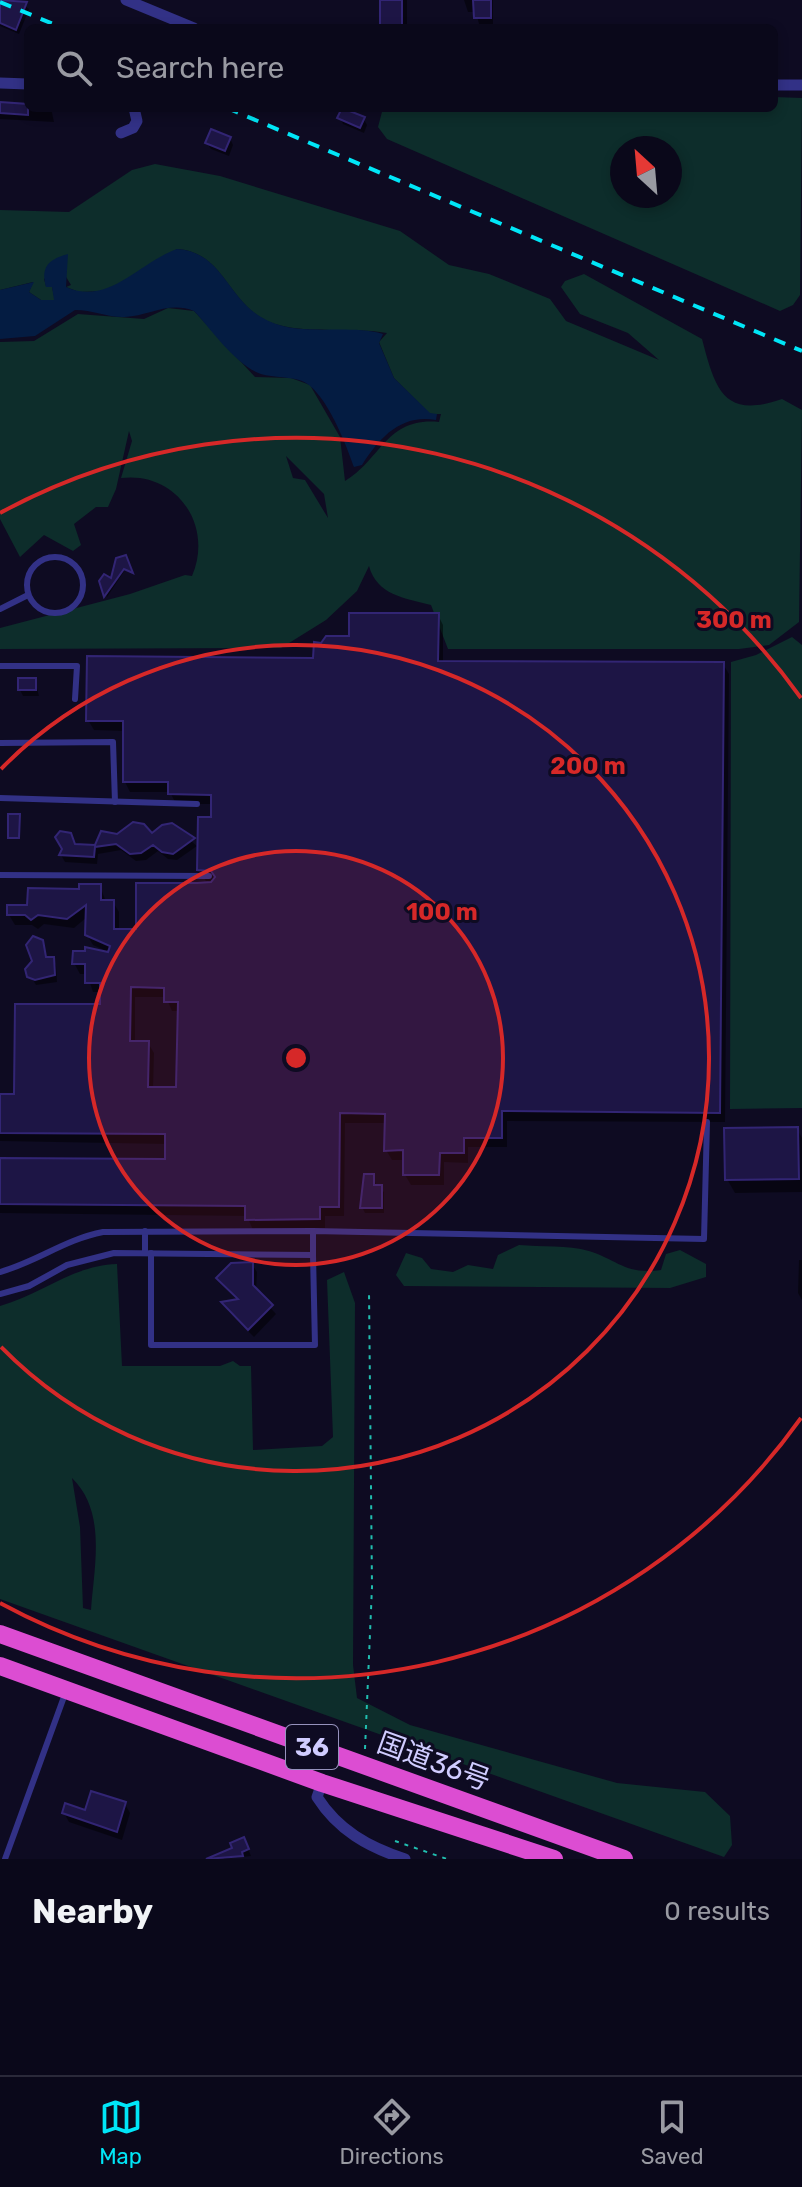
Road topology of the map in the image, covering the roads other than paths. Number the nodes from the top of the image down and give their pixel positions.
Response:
1 (126, 0) edge
2 (184, 24) edge
3 (0, 83) edge
4 (24, 84) edge
5 (778, 85) edge
6 (802, 85) edge
7 (135, 112) edge
8 (121, 133) dead end
9 (28, 595) junction
10 (0, 609) edge
11 (0, 666) edge
12 (75, 699) dead end
13 (0, 743) edge
14 (0, 798) edge
15 (115, 802) junction
16 (197, 804) dead end
17 (0, 875) edge
18 (209, 876) dead end
19 (707, 1122) dead end
20 (145, 1231) junction
21 (313, 1231) junction
22 (148, 1253) junction
23 (313, 1255) junction
24 (0, 1272) edge
25 (0, 1294) edge
26 (0, 1634) edge
27 (2, 1672) edge
28 (66, 1690) junction
29 (322, 1783) junction
30 (5, 1859) edge
31 (405, 1859) edge
32 (554, 1859) edge
33 (624, 1859) edge

1 - 2 street
3 - 4 street
5 - 6 street
7 - 8 street
9 - 9 lane
9 - 10 lane
11 - 12 lane
13 - 15 lane
14 - 15 lane
15 - 16 lane
17 - 18 lane
19 - 21 lane
20 - 21 lane
20 - 22 lane
20 - 24 lane
21 - 23 lane
22 - 23 lane
22 - 23 lane
22 - 25 lane
26 - 33 highway, 国道36号 / 36
27 - 28 highway, 国道36号 / 36
28 - 29 highway, 国道36号 / 36
28 - 30 lane
29 - 31 street
29 - 32 highway, 国道36号 / 36

